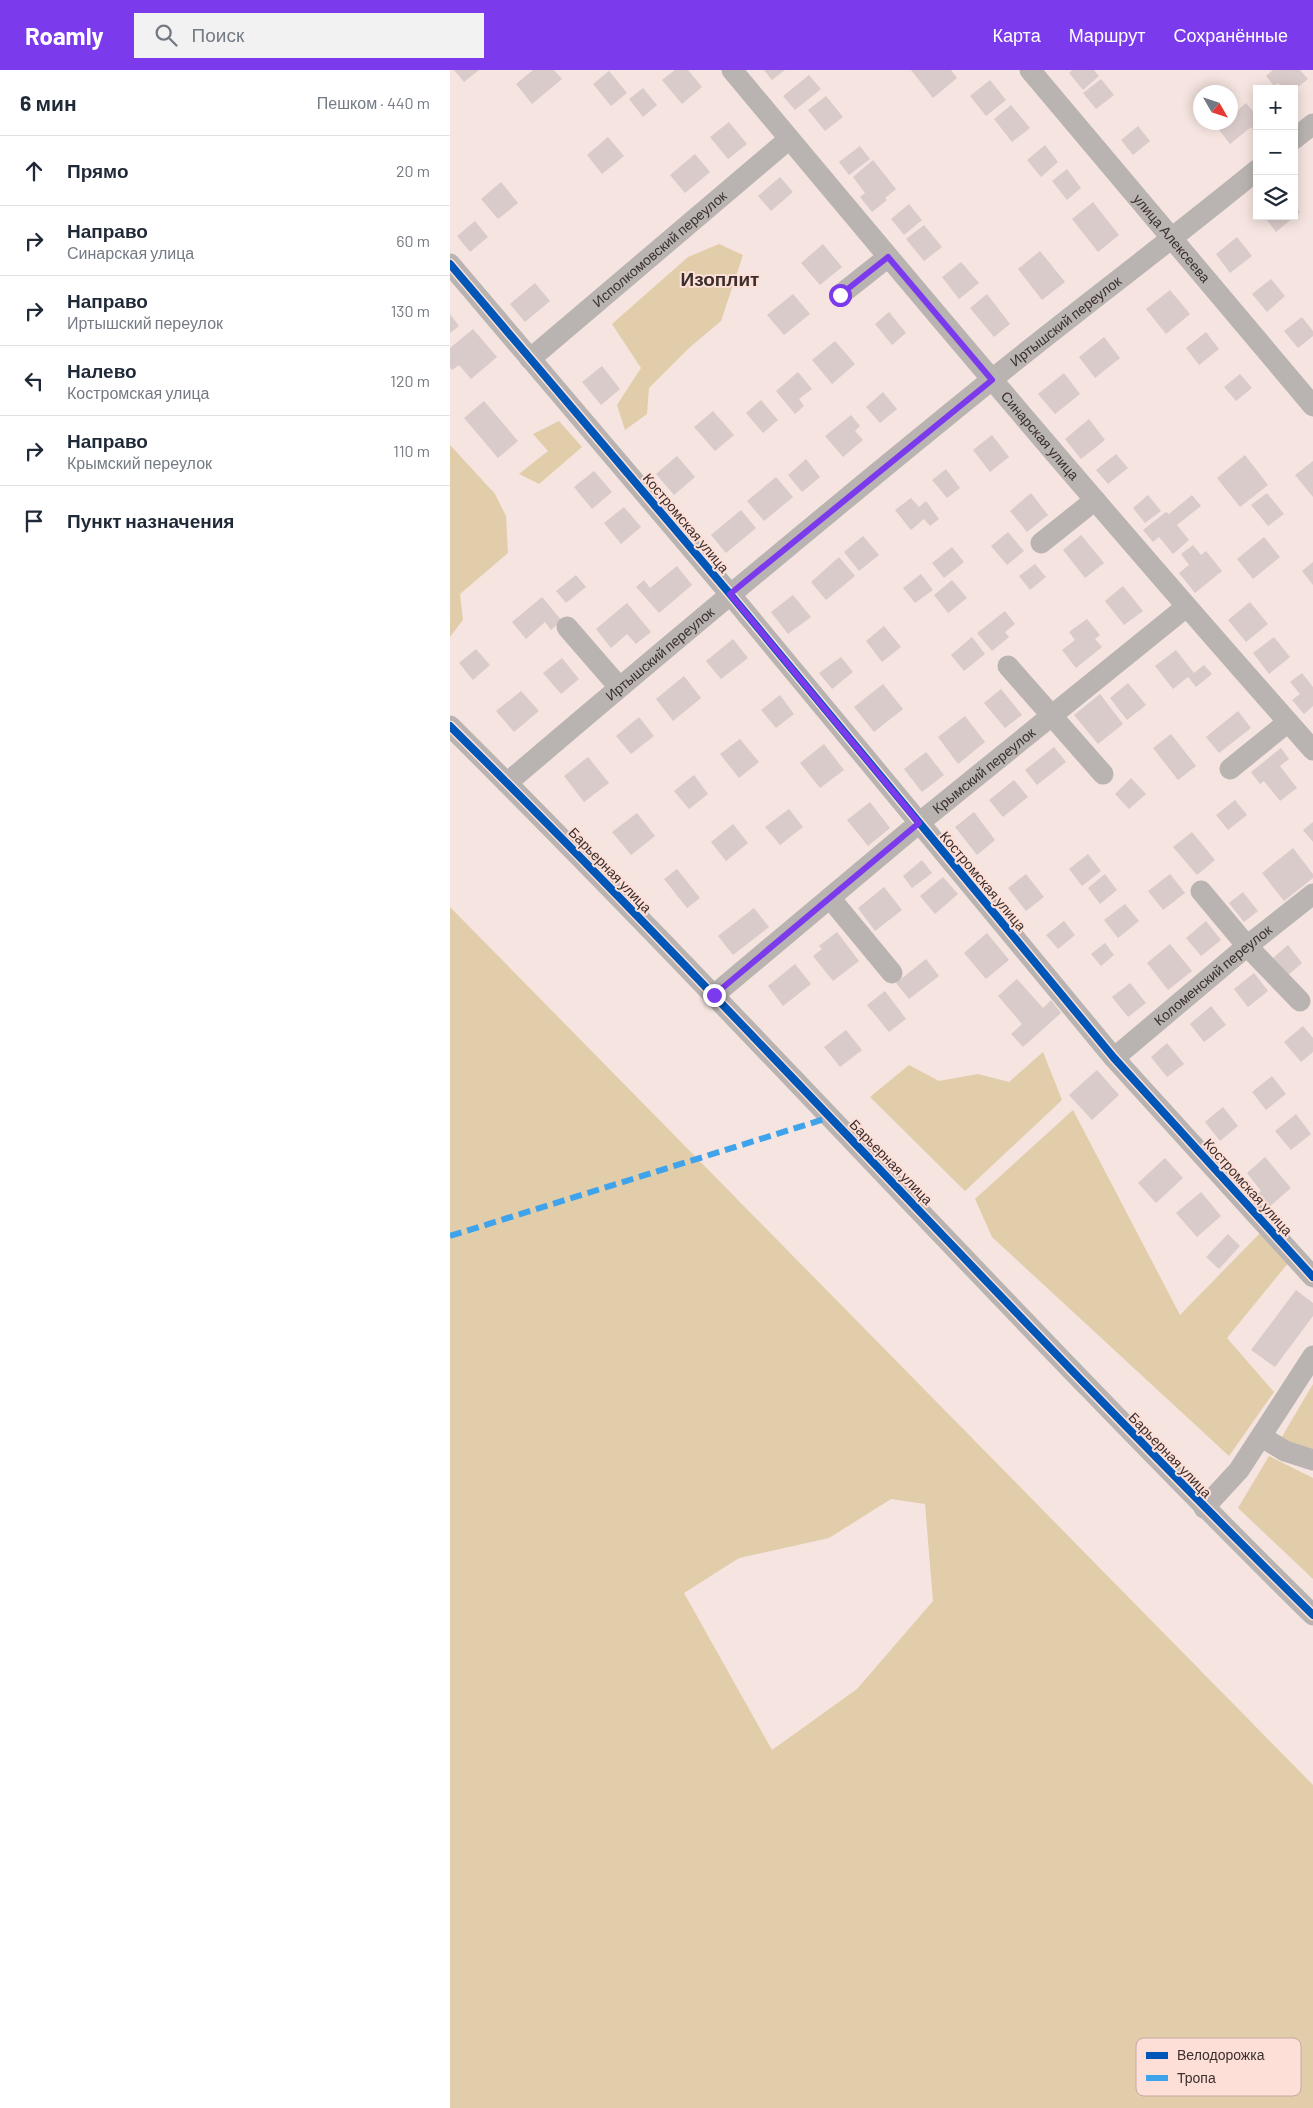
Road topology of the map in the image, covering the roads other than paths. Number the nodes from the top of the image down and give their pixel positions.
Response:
1 (732, 70) edge
2 (1030, 70) edge
3 (1313, 124) edge
4 (1298, 136) edge
5 (789, 139) junction
6 (1253, 173) edge
7 (1171, 240) junction
8 (888, 257) junction
9 (450, 264) edge
10 (840, 295) dead end
11 (530, 359) junction
12 (992, 380) junction
13 (1313, 406) edge
14 (1095, 500) junction
15 (1041, 543) dead end
16 (730, 594) junction
17 (1186, 607) junction
18 (567, 627) dead end
19 (1008, 666) dead end
20 (619, 687) junction
21 (1053, 717) junction
22 (1288, 722) junction
23 (450, 726) edge
24 (1313, 750) edge
25 (1230, 769) dead end
26 (1103, 774) dead end
27 (507, 783) junction
28 (919, 823) junction
29 (1201, 891) dead end
30 (1313, 894) edge
31 (830, 898) junction
32 (1247, 946) junction
33 (892, 973) dead end
34 (714, 995) junction
35 (1300, 1001) dead end
36 (1114, 1058) junction
37 (1313, 1277) edge
38 (1313, 1356) edge
39 (1262, 1437) junction
40 (1313, 1460) edge
41 (1204, 1508) junction
42 (1313, 1615) edge

1 - 5 street, Синарская улица
2 - 7 street, улица Алексеева
3 - 4 street
5 - 8 street, Синарская улица
5 - 11 street, Исполкомовский переулок
6 - 7 street, Иртышский переулок
7 - 12 street, Иртышский переулок
7 - 13 street, улица Алексеева
8 - 10 street
8 - 12 street, Синарская улица
9 - 11 street, Костромская улица
11 - 16 street, Костромская улица
12 - 14 street, Синарская улица
12 - 16 street, Иртышский переулок
14 - 15 street
14 - 17 street, Синарская улица
16 - 20 street, Иртышский переулок
16 - 28 street, Костромская улица
17 - 21 street, Крымский переулок
17 - 22 street, Синарская улица
18 - 20 street
19 - 21 street
20 - 27 street, Иртышский переулок
21 - 26 street
21 - 28 street, Крымский переулок
22 - 24 street, Синарская улица
22 - 25 street
23 - 27 street, Барьерная улица
27 - 34 street, Барьерная улица
28 - 31 street, Крымский переулок
28 - 36 street, Костромская улица
29 - 32 street
30 - 32 street, Коломенский переулок
31 - 33 street
31 - 34 street, Крымский переулок
32 - 35 street
32 - 36 street, Коломенский переулок
34 - 41 street, Барьерная улица
36 - 37 street, Костромская улица
38 - 39 street
39 - 40 street
39 - 41 street
41 - 42 street, Барьерная улица

